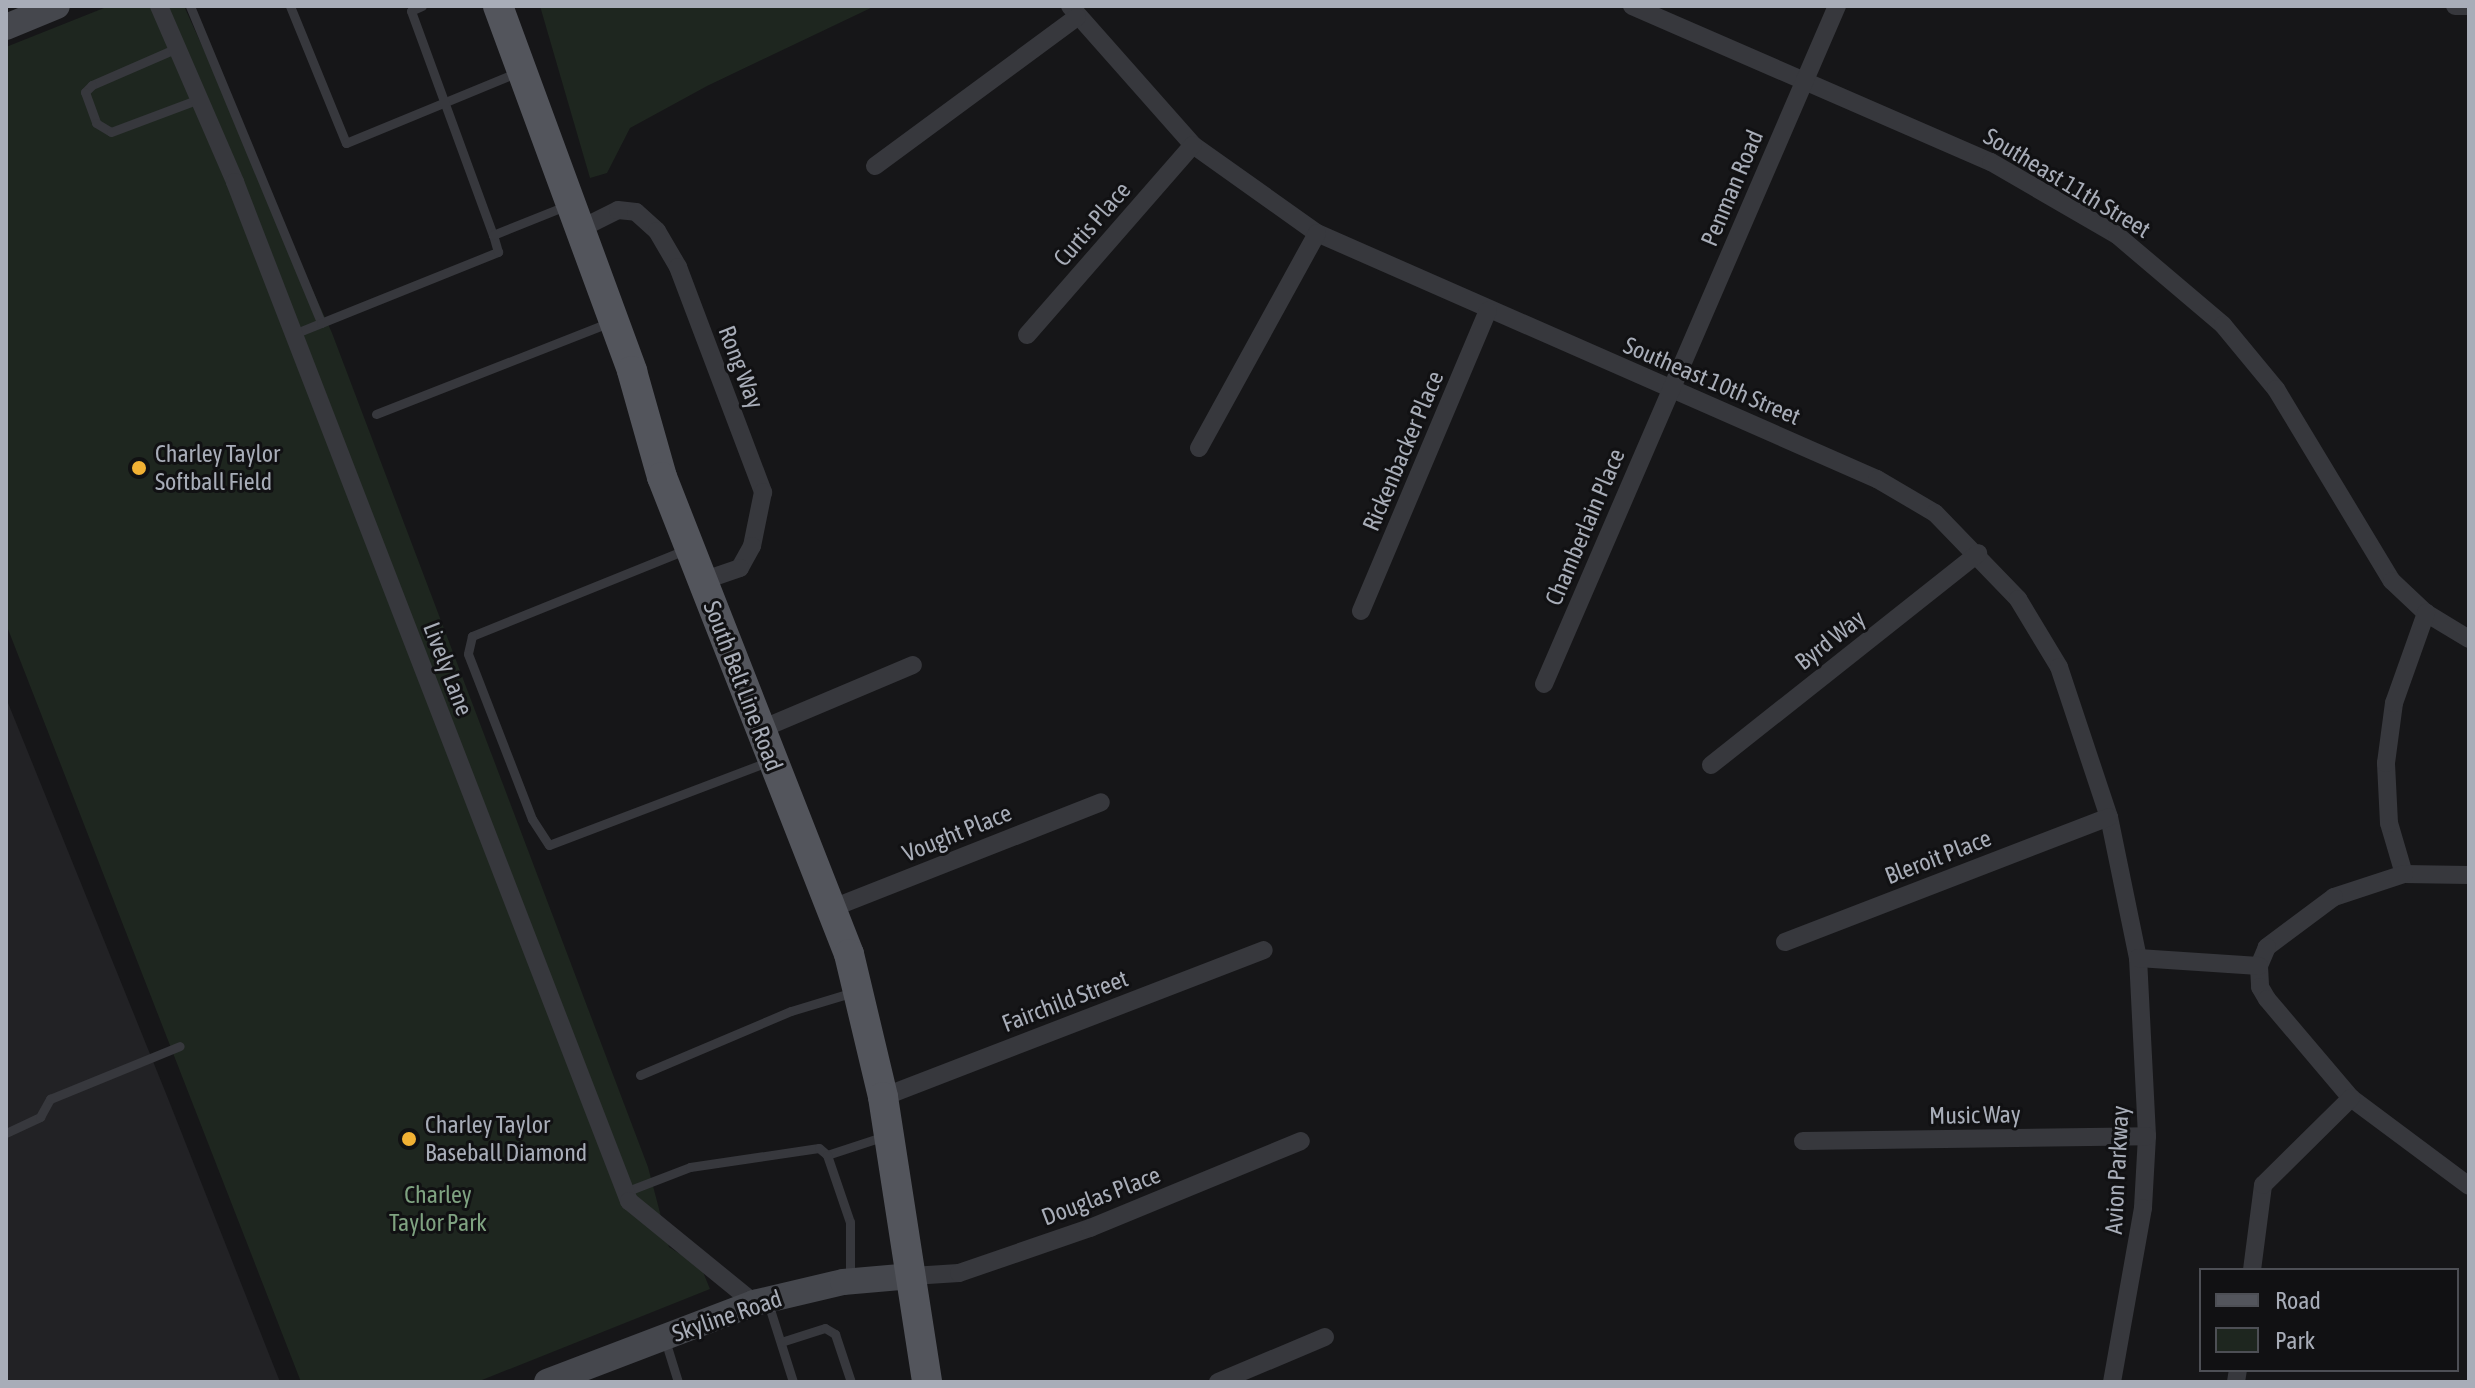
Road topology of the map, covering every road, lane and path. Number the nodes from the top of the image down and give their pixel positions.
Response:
1 (57, 6) edge
2 (159, 6) edge
3 (190, 6) edge
4 (290, 6) edge
5 (422, 6) edge
6 (498, 6) edge
7 (1632, 6) edge
8 (1837, 6) edge
9 (2455, 6) edge
10 (2469, 6) edge
11 (1073, 11) edge
12 (6, 27) edge
13 (177, 48) junction
14 (522, 70) junction
15 (1804, 80) junction
16 (199, 99) junction
17 (446, 102) junction
18 (1193, 145) junction
19 (875, 166) dead end
20 (576, 216) junction
21 (1317, 233) junction
22 (493, 235) junction
23 (1488, 311) junction
24 (614, 320) junction
25 (321, 323) junction
26 (293, 334) junction
27 (1027, 335) dead end
28 (1671, 389) junction
29 (376, 414) dead end
30 (1199, 448) dead end
31 (690, 548) junction
32 (1978, 553) junction
33 (702, 581) junction
34 (1361, 611) dead end
35 (2426, 613) junction
36 (2469, 639) edge
37 (913, 665) dead end
38 (1544, 684) dead end
39 (759, 730) junction
40 (771, 761) junction
41 (1711, 765) dead end
42 (1101, 802) dead end
43 (2109, 817) junction
44 (2404, 874) junction
45 (2469, 875) edge
46 (830, 909) junction
47 (1785, 942) dead end
48 (1264, 950) dead end
49 (2138, 958) junction
50 (2259, 966) junction
51 (857, 991) junction
52 (180, 1046) dead end
53 (640, 1075) dead end
54 (883, 1097) junction
55 (2351, 1098) junction
56 (6, 1133) edge
57 (889, 1134) junction
58 (2147, 1136) junction
59 (1301, 1141) dead end
60 (1803, 1141) dead end
61 (827, 1155) junction
62 (2469, 1186) edge
63 (625, 1192) junction
64 (2252, 1268) edge
65 (912, 1276) junction
66 (850, 1281) junction
67 (761, 1301) junction
68 (664, 1337) junction
69 (1325, 1337) dead end
70 (781, 1342) junction
71 (547, 1382) edge
72 (678, 1382) edge
73 (793, 1382) edge
74 (851, 1382) edge
75 (927, 1382) edge
76 (1218, 1382) edge
77 (2112, 1382) edge

1 - 12 street
2 - 13 street, Lively Lane
3 - 25 lane
4 - 17 lane
5 - 17 lane
6 - 14 main road, South Belt Line Road
7 - 15 street, Southeast 11th Street
8 - 15 street, Penman Road
9 - 10 street
11 - 18 street, Southeast 10th Street
11 - 19 street
13 - 16 street, Lively Lane
13 - 16 lane
14 - 17 lane
14 - 20 main road, South Belt Line Road
15 - 28 street, Penman Road
15 - 35 street, Southeast 11th Street
16 - 26 street, Lively Lane
17 - 22 lane
18 - 21 street, Southeast 10th Street
18 - 27 street, Curtis Place
20 - 22 lane
20 - 24 main road, South Belt Line Road
20 - 33 street, Rong Way
21 - 23 street, Southeast 10th Street
21 - 30 street
22 - 25 lane
23 - 28 street, Southeast 10th Street
23 - 34 street, Rickenbacker Place
24 - 29 lane
24 - 31 main road, South Belt Line Road
25 - 26 lane
26 - 63 street, Lively Lane
28 - 32 street, Southeast 10th Street
28 - 38 street, Chamberlain Place
31 - 33 main road, South Belt Line Road
31 - 40 lane
32 - 41 street, Byrd Way
32 - 43 street, Southeast 10th Street
33 - 39 main road, South Belt Line Road
35 - 36 street, Southeast 11th Street
35 - 44 street
37 - 39 street
39 - 40 main road, South Belt Line Road
40 - 46 main road, South Belt Line Road
42 - 46 street, Vought Place
43 - 47 street, Bleroit Place
43 - 49 street, Southeast 10th Street
44 - 45 street
44 - 50 street
46 - 51 main road, South Belt Line Road
48 - 54 street, Fairchild Street
49 - 50 street
49 - 58 street, Avion Parkway
50 - 55 street
51 - 53 lane
51 - 54 main road, South Belt Line Road
52 - 56 lane
54 - 57 main road, South Belt Line Road
55 - 62 street
55 - 64 street
57 - 61 lane
57 - 65 main road, South Belt Line Road
58 - 60 street, Music Way
58 - 77 street, Avion Parkway
59 - 65 street, Douglas Place
61 - 63 lane
61 - 66 lane
63 - 67 street, Lively Lane
65 - 66 street, Skyline Road
65 - 75 main road, South Belt Line Road
66 - 67 street, Skyline Road
67 - 68 street, Skyline Road
67 - 70 lane
68 - 71 street, Skyline Road
68 - 72 lane
69 - 76 street
70 - 73 lane
70 - 74 lane

